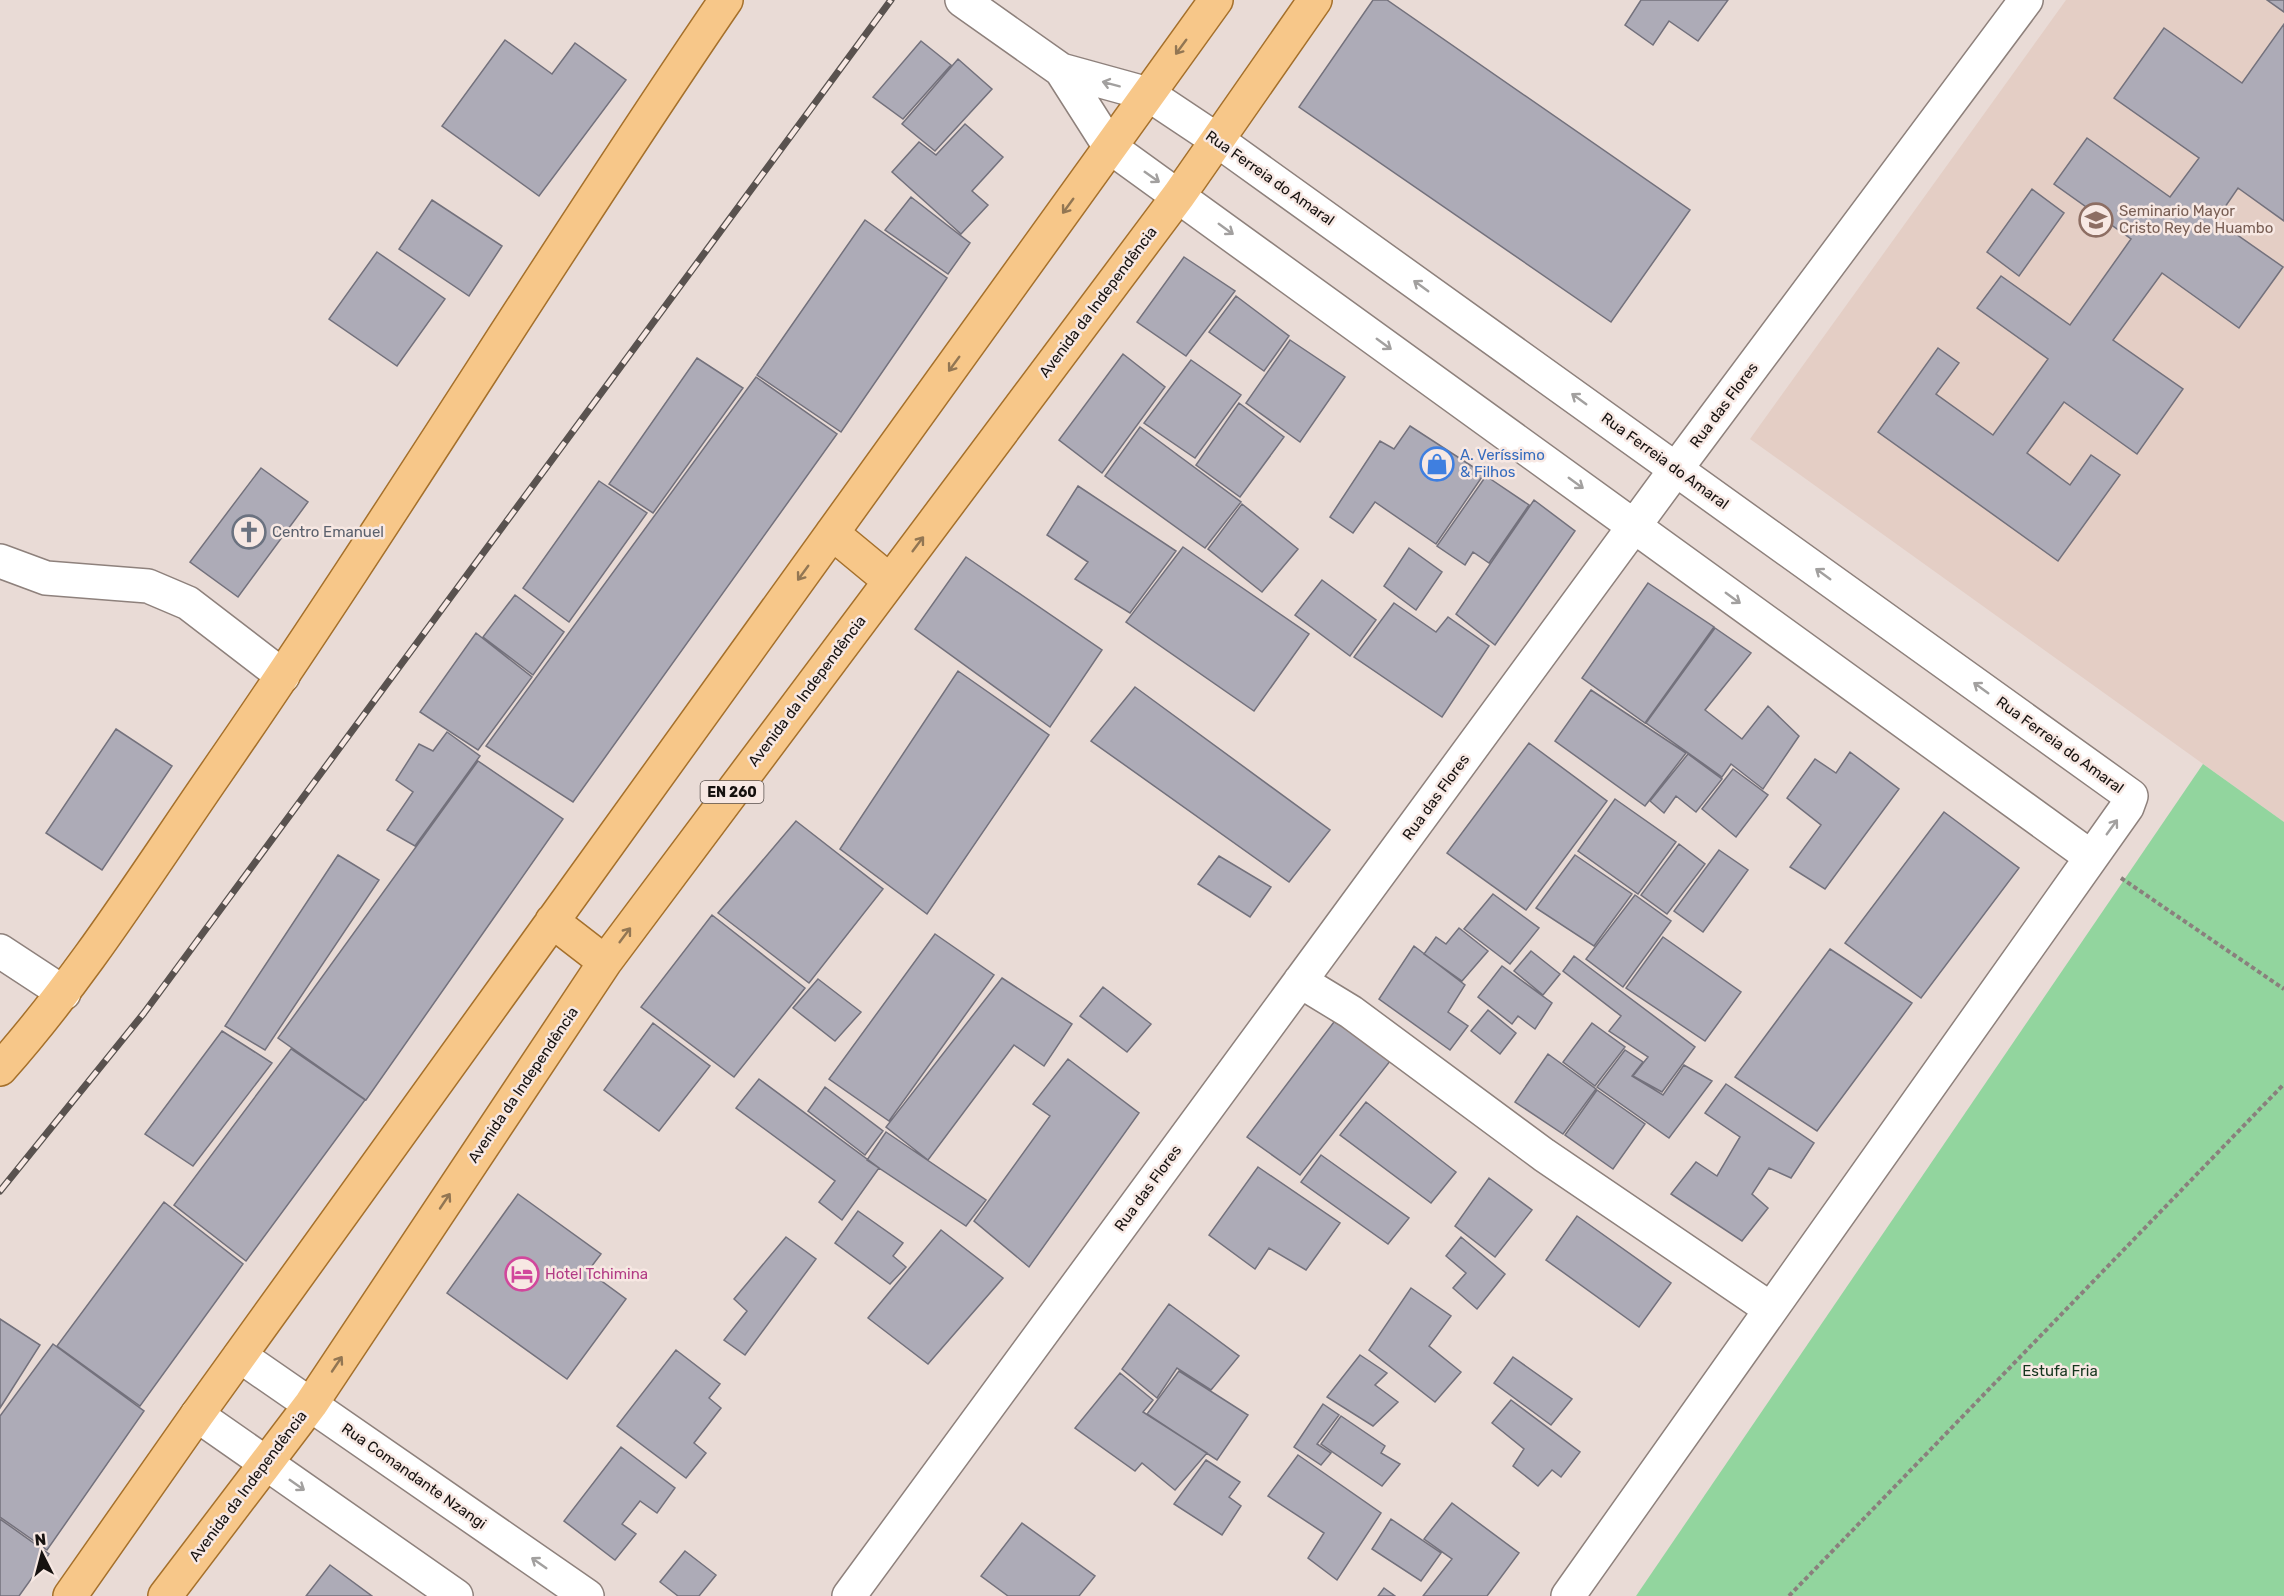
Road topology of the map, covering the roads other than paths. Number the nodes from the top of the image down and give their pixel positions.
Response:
1 (962, 0) edge
2 (1216, 0) edge
3 (1315, 0) edge
4 (2026, 0) edge
5 (714, 8) edge
6 (1061, 70) junction
7 (1148, 94) junction
8 (1217, 140) junction
9 (1110, 147) junction
10 (1179, 195) junction
11 (1676, 469) junction
12 (1635, 527) junction
13 (832, 532) junction
14 (0, 561) edge
15 (890, 581) junction
16 (283, 676) junction
17 (2091, 857) junction
18 (552, 921) junction
19 (0, 951) edge
20 (605, 962) junction
21 (1300, 981) junction
22 (64, 993) junction
23 (0, 1069) edge
24 (1769, 1308) junction
25 (240, 1356) junction
26 (310, 1404) junction
27 (197, 1415) junction
28 (266, 1463) junction
29 (70, 1596) edge
30 (165, 1596) edge
31 (456, 1596) edge
32 (587, 1596) edge
33 (849, 1596) edge
34 (1568, 1596) edge

1 - 6 street, Rua Ferreia do Amaral
2 -> 7 main road
3 - 8 main road, Avenida da Independência / EN 260
4 - 11 street, Rua das Flores
5 - 16 main road
7 -> 6 street, Rua Ferreia do Amaral
6 - 9 street, Rua Ferreia do Amaral
7 - 8 street, Rua Ferreia do Amaral
7 - 9 main road
8 - 10 main road, Avenida da Independência / EN 260
11 -> 8 street, Rua Ferreia do Amaral
9 -> 10 street, Rua Ferreia do Amaral
9 -> 13 main road
10 -> 12 street, Rua Ferreia do Amaral
15 -> 10 main road, Avenida da Independência / EN 260
11 - 12 street, Rua das Flores
17 -> 11 street, Rua Ferreia do Amaral
12 -> 17 street, Rua Ferreia do Amaral
12 - 21 street, Rua das Flores
13 - 15 main road
13 -> 18 main road
14 - 16 street
20 -> 15 main road, Avenida da Independência / EN 260
16 - 22 main road
17 - 24 street
18 - 20 main road
18 - 25 main road
19 - 22 street
26 -> 20 main road, Avenida da Independência / EN 260
21 - 24 street
21 - 33 street, Rua das Flores
22 - 23 main road
24 - 34 street
25 - 26 street, Rua Comandante Nzangi
25 - 27 main road
26 - 28 main road, Avenida da Independência / EN 260
32 -> 26 street, Rua Comandante Nzangi
27 - 28 street
27 - 29 main road
28 - 30 main road, Avenida da Independência / EN 260
28 -> 31 street

